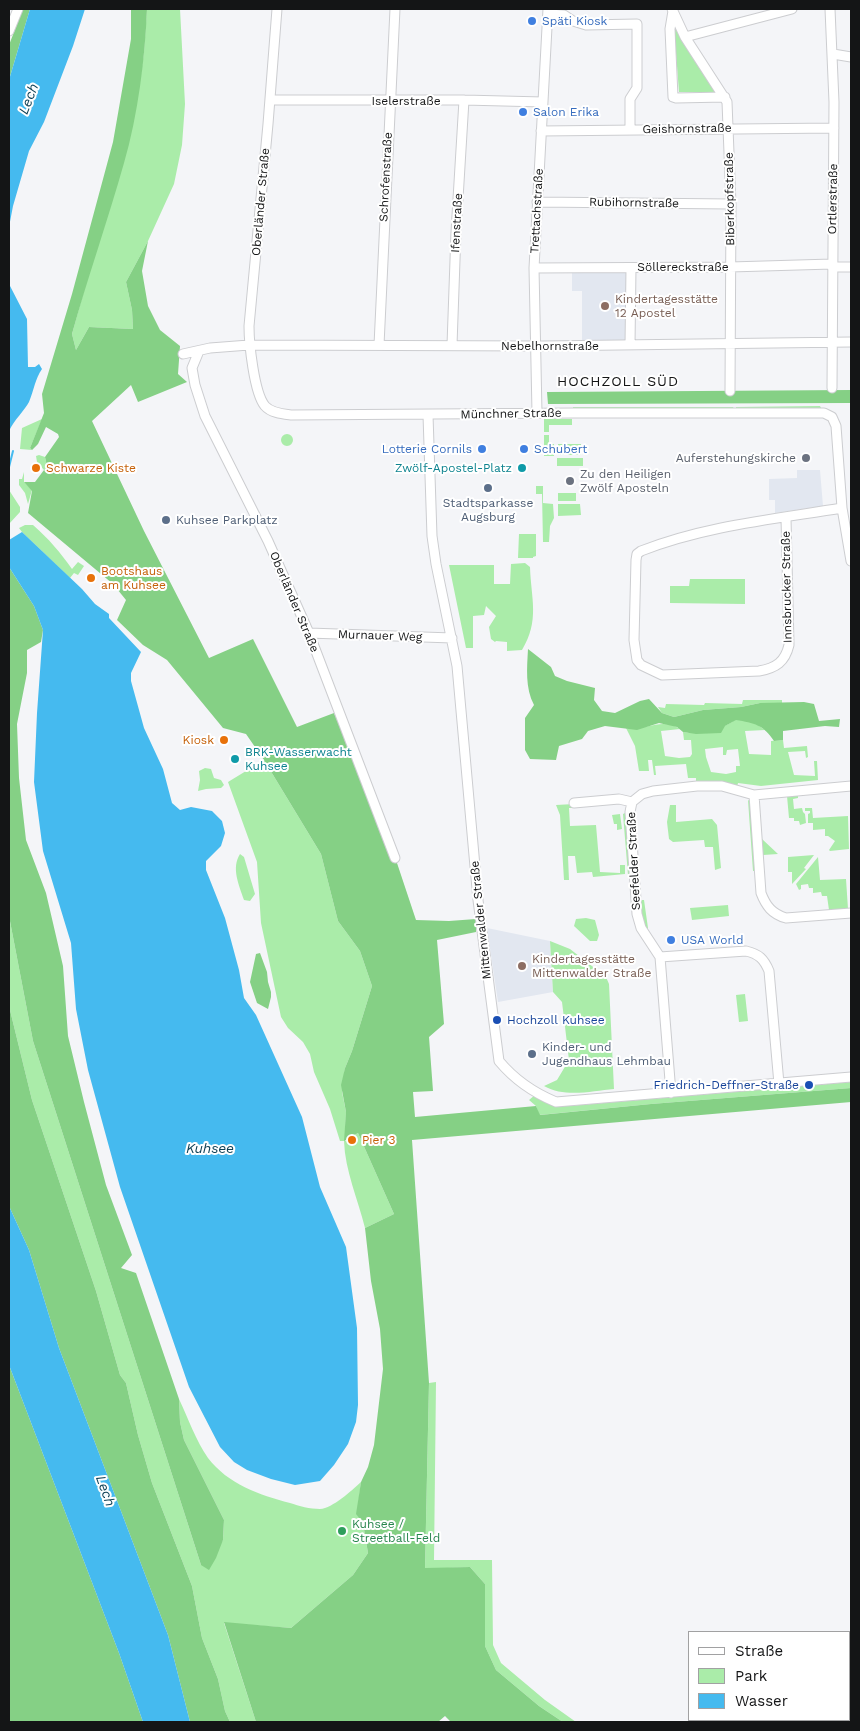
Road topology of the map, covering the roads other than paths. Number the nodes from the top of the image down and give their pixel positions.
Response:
1 (18, 9) edge
2 (277, 9) edge
3 (395, 9) edge
4 (792, 9) edge
5 (830, 9) edge
6 (672, 10) edge
7 (548, 11) edge
8 (9, 31) edge
9 (685, 37) junction
10 (833, 54) junction
11 (851, 57) edge
12 (725, 97) junction
13 (270, 100) junction
14 (464, 100) junction
15 (389, 101) junction
16 (543, 102) junction
17 (729, 128) junction
18 (834, 128) junction
19 (630, 130) junction
20 (541, 131) junction
21 (537, 202) junction
22 (731, 204) junction
23 (832, 265) junction
24 (730, 267) junction
25 (851, 267) edge
26 (534, 268) junction
27 (631, 268) junction
28 (833, 342) junction
29 (851, 342) edge
30 (730, 343) junction
31 (249, 345) junction
32 (378, 345) junction
33 (452, 345) junction
34 (630, 345) junction
35 (535, 346) junction
36 (199, 351) junction
37 (183, 354) dead end
38 (832, 388) dead end
39 (730, 391) dead end
40 (538, 413) junction
41 (428, 415) junction
42 (842, 508) junction
43 (786, 518) junction
44 (851, 561) edge
45 (309, 634) junction
46 (452, 638) junction
47 (851, 786) edge
48 (754, 795) junction
49 (574, 802) dead end
50 (632, 802) junction
51 (395, 858) dead end
52 (851, 913) edge
53 (660, 958) junction
54 (851, 1077) edge
55 (779, 1084) junction
56 (670, 1093) junction

1 - 8 street
2 - 13 street, Oberländer Straße
3 - 15 street, Schrofenstraße
4 - 9 street
5 - 10 street, Ortlerstraße
6 - 9 street, Biberkopfstraße
6 - 12 street, Biberkopfstraße
7 - 16 street, Trettachstraße
7 - 19 street
9 - 12 street, Biberkopfstraße
10 - 11 street
10 - 18 street, Ortlerstraße
12 - 17 street, Biberkopfstraße
13 - 15 street, Iselerstraße
13 - 31 street, Oberländer Straße
14 - 15 street, Iselerstraße
14 - 16 street, Iselerstraße
14 - 33 street, Ifenstraße
15 - 32 street, Schrofenstraße
16 - 20 street, Trettachstraße
17 - 18 street, Geishornstraße
17 - 19 street, Geishornstraße
17 - 22 street, Biberkopfstraße
18 - 23 street, Ortlerstraße
19 - 20 street, Geishornstraße
20 - 21 street, Trettachstraße
21 - 22 street, Rubihornstraße
21 - 26 street, Trettachstraße
22 - 24 street, Biberkopfstraße
23 - 24 street, Söllereckstraße
23 - 25 street, Söllereckstraße
23 - 28 street, Ortlerstraße
24 - 27 street, Söllereckstraße
24 - 30 street, Biberkopfstraße
26 - 27 street, Söllereckstraße
26 - 35 street, Trettachstraße
27 - 34 street
28 - 29 street, Nebelhornstraße
28 - 30 street, Nebelhornstraße
28 - 38 street, Ortlerstraße
30 - 34 street, Nebelhornstraße
30 - 39 street, Biberkopfstraße
31 - 32 street, Nebelhornstraße
31 - 36 street
31 - 41 street, Münchner Straße
32 - 33 street, Nebelhornstraße
33 - 35 street, Nebelhornstraße
34 - 35 street, Nebelhornstraße
35 - 40 street, Trettachstraße
36 - 37 street
36 - 45 street, Oberländer Straße
40 - 41 street, Münchner Straße
40 - 42 street, Münchner Straße
41 - 46 street, Mittenwalder Straße
42 - 43 street, Innsbrucker Straße
42 - 44 street
43 - 43 street, Innsbrucker Straße
45 - 46 street, Murnauer Weg
45 - 51 street, Oberländer Straße
46 - 56 street, Mittenwalder Straße
47 - 48 street, Seefelder Straße
48 - 50 street, Seefelder Straße
48 - 52 street
49 - 50 street, Seefelder Straße
50 - 53 street, Seefelder Straße
53 - 55 street
53 - 56 street, Seefelder Straße
54 - 55 street, Mittenwalder Straße
55 - 56 street, Mittenwalder Straße

